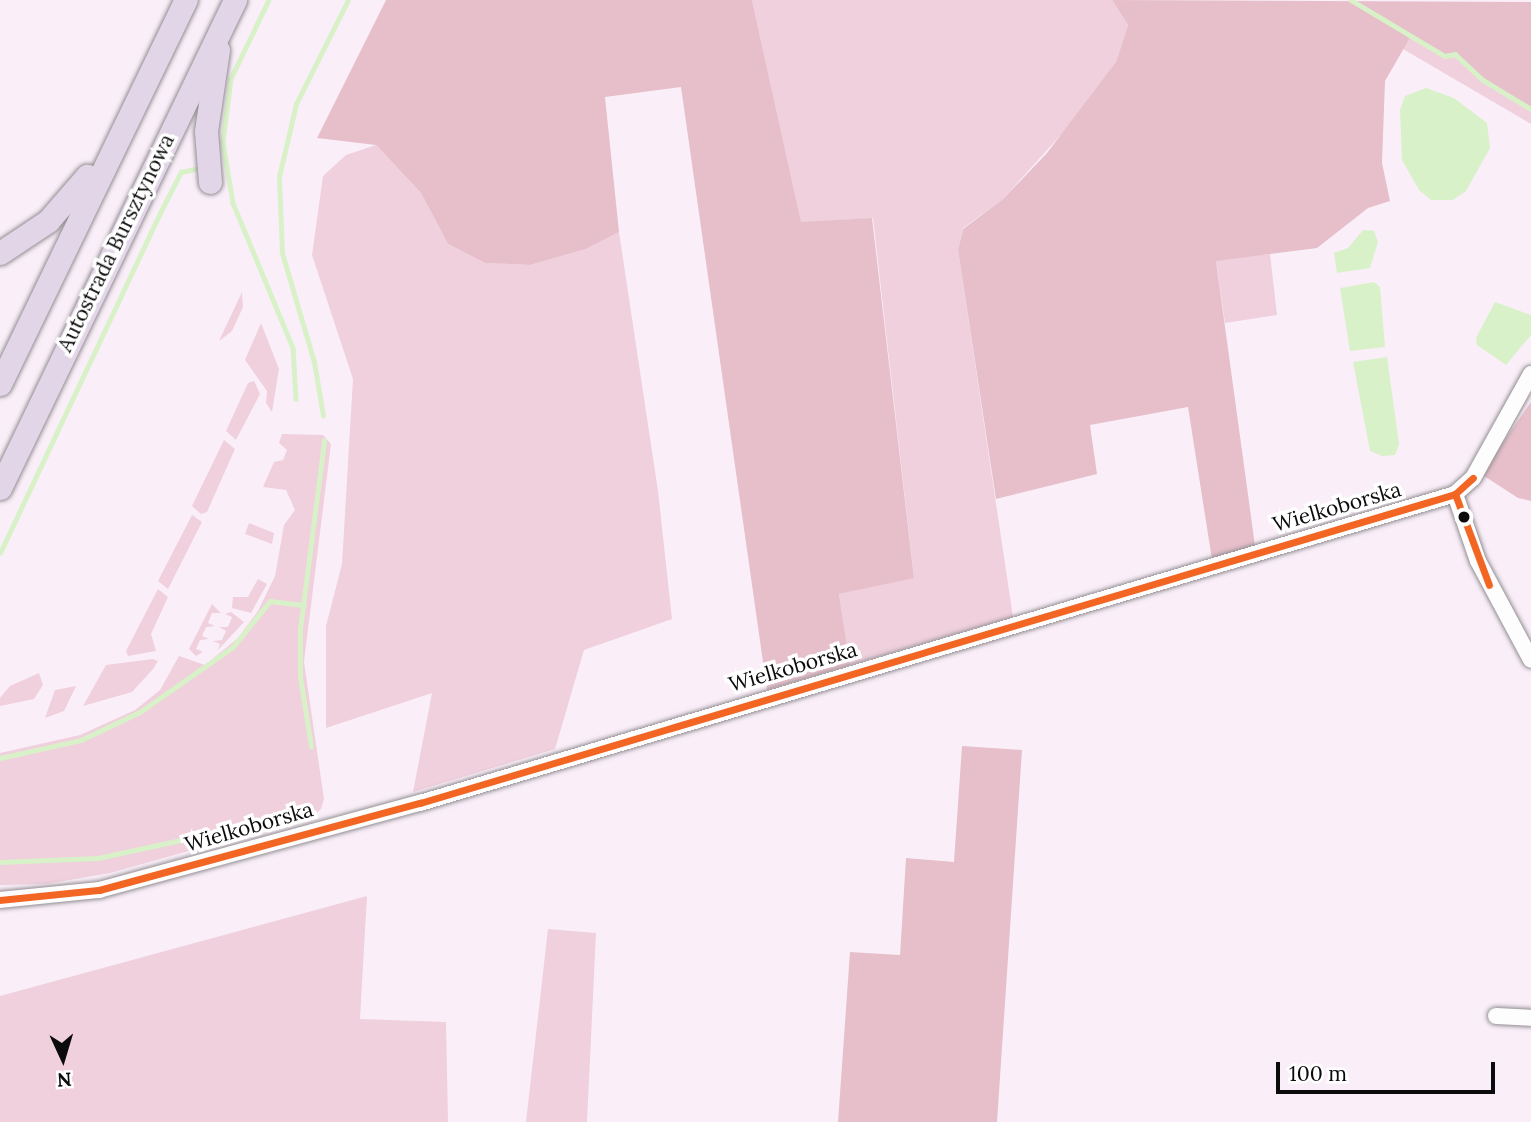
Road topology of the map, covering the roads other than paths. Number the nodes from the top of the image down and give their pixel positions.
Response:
1 (186, 0) edge
2 (235, 0) edge
3 (223, 23) junction
4 (122, 124) junction
5 (210, 182) dead end
6 (0, 253) edge
7 (1531, 374) edge
8 (0, 384) edge
9 (0, 488) edge
10 (1455, 494) junction
11 (1531, 660) edge
12 (0, 900) edge
13 (1496, 1016) dead end
14 (1531, 1018) edge

1 - 4 highway, Autostrada Bursztynowa
2 - 3 highway, Autostrada Bursztynowa
3 - 5 highway
3 - 9 highway, Autostrada Bursztynowa
4 - 6 highway
4 - 8 highway, Autostrada Bursztynowa
7 - 10 street
10 - 11 street
10 - 12 street, Wielkoborska
13 - 14 street

